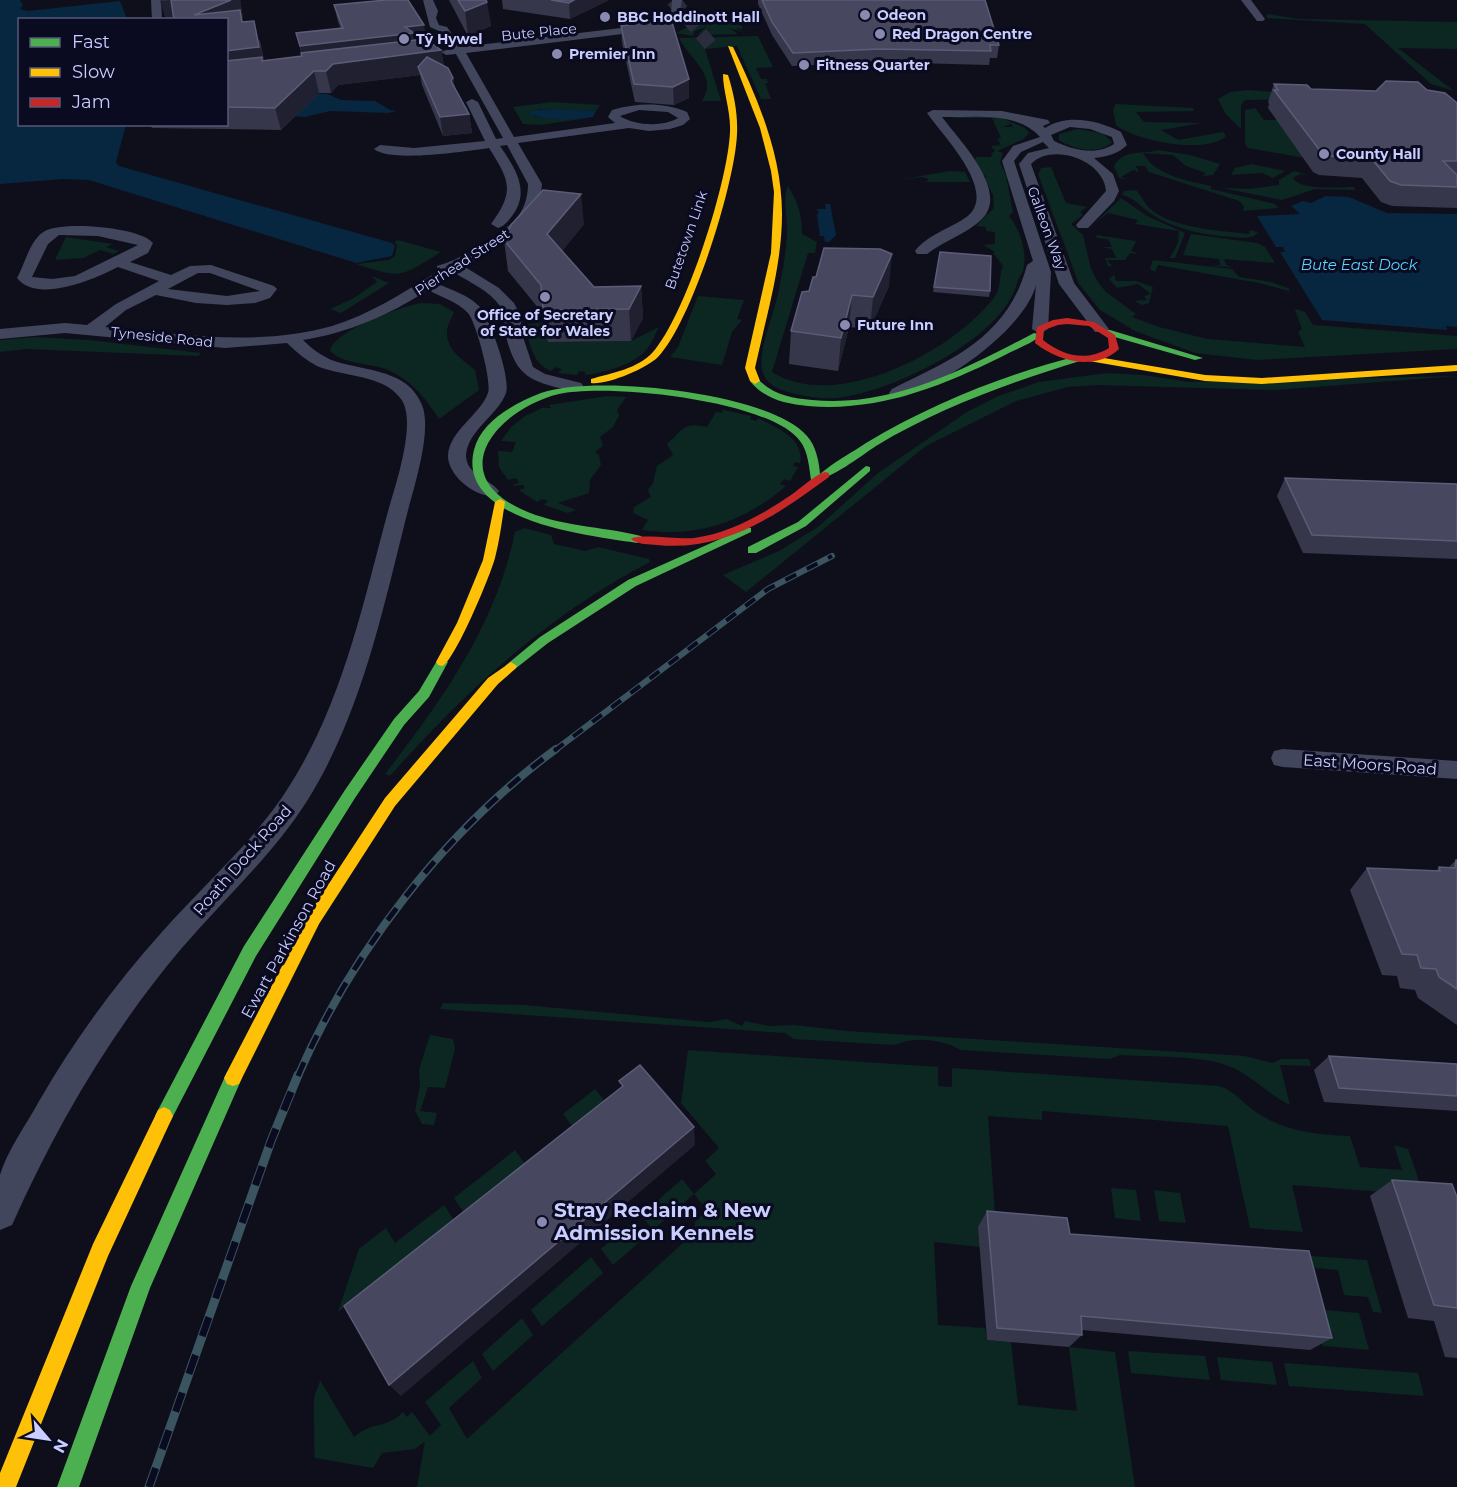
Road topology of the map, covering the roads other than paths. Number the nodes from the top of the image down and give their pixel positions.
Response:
1 (156, 0) edge
2 (428, 0) edge
3 (435, 0) edge
4 (677, 0) edge
5 (1246, 0) edge
6 (157, 18) edge
7 (1260, 19) dead end
8 (685, 22) dead end
9 (435, 27) junction
10 (458, 36) edge
11 (730, 47) tunnel mouth
12 (460, 53) junction
13 (722, 66) dead end
14 (467, 94) dead end
15 (615, 113) junction
16 (1030, 121) junction
17 (626, 125) junction
18 (1061, 126) junction
19 (510, 135) junction
20 (1046, 137) junction
21 (491, 141) junction
22 (386, 150) dead end
23 (1113, 150) junction
24 (1070, 151) junction
25 (1105, 171) junction
26 (1083, 225) dead end
27 (922, 250) dead end
28 (1036, 252) junction
29 (117, 262) junction
30 (456, 268) junction
31 (428, 277) junction
32 (173, 280) junction
33 (157, 291) junction
34 (764, 297) junction
35 (91, 330) junction
36 (323, 330) junction
37 (1104, 330) junction
38 (1039, 332) junction
39 (0, 334) edge
40 (291, 338) junction
41 (743, 339) dead end
42 (1457, 355) edge
43 (315, 357) junction
44 (1077, 359) junction
45 (1092, 359) junction
46 (1214, 361) dead end
47 (1268, 366) dead end
48 (1457, 368) edge
49 (974, 369) junction
50 (1004, 380) junction
51 (575, 387) junction
52 (735, 390) dead end
53 (898, 393) junction
54 (763, 410) junction
55 (906, 441) dead end
56 (875, 462) dead end
57 (816, 480) junction
58 (495, 496) junction
59 (747, 530) junction
60 (735, 557) dead end
61 (526, 672) dead end
62 (461, 718) junction
63 (1283, 758) dead end
64 (1457, 770) edge
65 (0, 1213) edge
66 (5, 1487) edge
67 (68, 1487) edge

1 - 6 street
2 - 9 street
3 - 10 street
4 - 12 street, Bute Place
5 - 7 street
8 - 12 street, Bute Place
9 - 12 street, Pierhead Street
9 - 12 street, Bute Place
11 - 34 main road
12 - 19 street, Pierhead Street
13 - 51 main road, Butetown Link
14 - 21 street, Pierhead Street
15 - 17 street
15 - 17 street
15 - 19 street
16 - 18 street
16 - 20 street
16 - 27 street
17 - 19 street
18 - 20 street
18 - 23 street
19 - 21 street
19 - 30 street, Pierhead Street
20 - 24 street
20 - 28 street, Galleon Way
21 - 22 street
21 - 31 street, Pierhead Street
23 - 24 street
23 - 25 street
24 - 25 street
24 - 37 street, Galleon Way
25 - 26 street
28 - 38 street, Galleon Way
28 - 53 street
29 - 29 street
29 - 32 street
30 - 31 street
30 - 51 street
31 - 36 street, Pierhead Street
31 - 36 street, Pierhead Street
31 - 58 street
32 - 33 street
32 - 33 street
33 - 35 street
34 - 41 main road
34 - 53 main road
35 - 39 street, Tyneside Road
35 - 40 street, Tyneside Road
36 - 40 street, Tyneside Road
36 - 43 street
37 - 38 main road
37 - 45 main road
37 - 46 main road
38 - 44 main road
38 - 49 main road
40 - 43 street, Roath Dock Road
42 - 47 main road
43 - 65 street, Roath Dock Road
44 - 45 main road
44 - 50 main road
45 - 48 main road
49 - 53 main road
49 - 54 main road
50 - 55 main road
50 - 57 main road
51 - 54 main road
51 - 58 main road, Butetown Link
52 - 54 main road
54 - 57 main road
56 - 60 main road
57 - 59 main road
58 - 59 main road
58 - 66 main road, Ewart Parkinson Road
59 - 62 main road, Ewart Parkinson Road
61 - 62 main road
62 - 67 main road, Ewart Parkinson Road
63 - 64 street, East Moors Road

